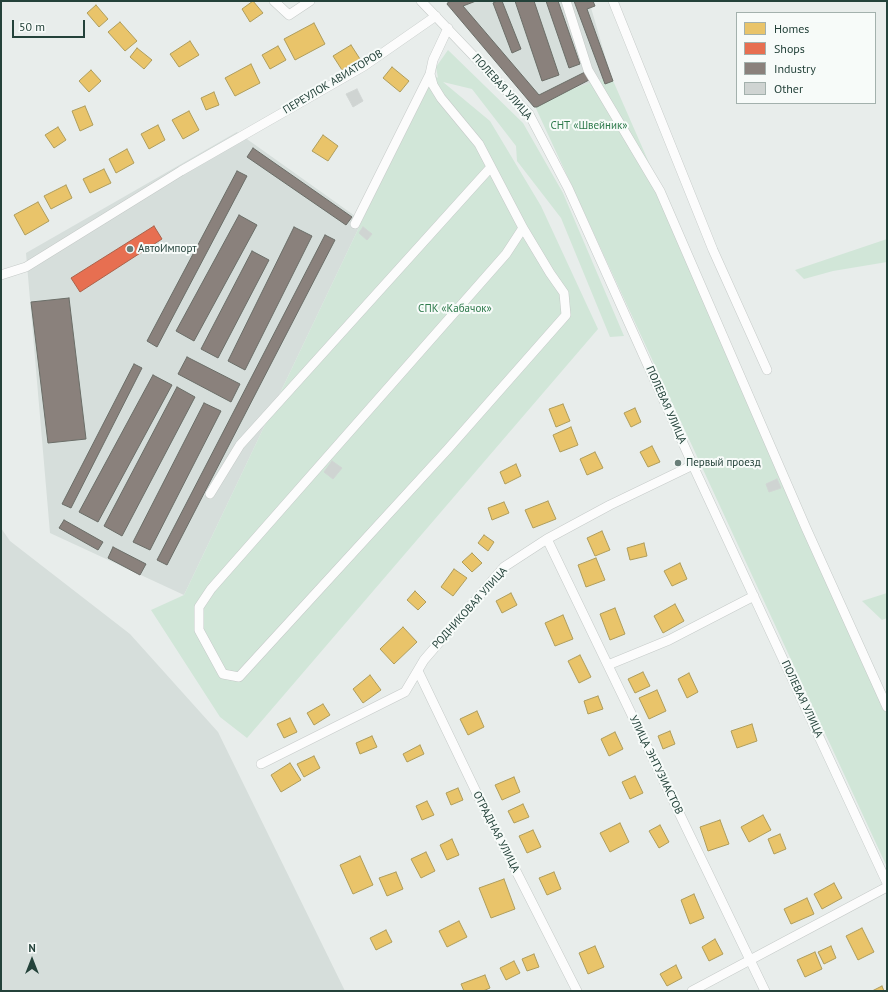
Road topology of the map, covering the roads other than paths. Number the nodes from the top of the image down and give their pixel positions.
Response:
1 (274, 1) edge
2 (310, 1) edge
3 (421, 1) edge
4 (566, 1) edge
5 (613, 1) edge
6 (436, 16) junction
7 (448, 28) junction
8 (430, 74) junction
9 (490, 167) junction
10 (355, 224) dead end
11 (523, 228) junction
12 (1, 275) edge
13 (767, 370) dead end
14 (693, 465) junction
15 (210, 494) dead end
16 (547, 539) junction
17 (754, 596) junction
18 (608, 665) junction
19 (418, 671) junction
20 (887, 707) edge
21 (261, 764) dead end
22 (887, 883) edge
23 (887, 887) edge
24 (750, 961) junction
25 (577, 991) edge
26 (692, 991) edge
27 (765, 991) edge

1 - 2 street
3 - 6 street, ПОЛЕВАЯ УЛИЦА
4 - 20 street
5 - 13 street
6 - 7 street, ПОЛЕВАЯ УЛИЦА
6 - 12 street, ПЕРЕУЛОК АВИАТОРОВ
7 - 8 street
7 - 14 street, ПОЛЕВАЯ УЛИЦА
8 - 9 street
8 - 10 street
9 - 11 street
9 - 15 street
11 - 11 street
14 - 16 street, РОДНИКОВАЯ УЛИЦА
14 - 17 street, ПОЛЕВАЯ УЛИЦА
16 - 18 street, УЛИЦА ЭНТУЗИАСТОВ
16 - 19 street, РОДНИКОВАЯ УЛИЦА
17 - 18 street
17 - 22 street, ПОЛЕВАЯ УЛИЦА
18 - 24 street, УЛИЦА ЭНТУЗИАСТОВ
19 - 21 street, РОДНИКОВАЯ УЛИЦА
19 - 25 street, ОТРАДНАЯ УЛИЦА
23 - 24 street
24 - 26 street
24 - 27 street, УЛИЦА ЭНТУЗИАСТОВ

